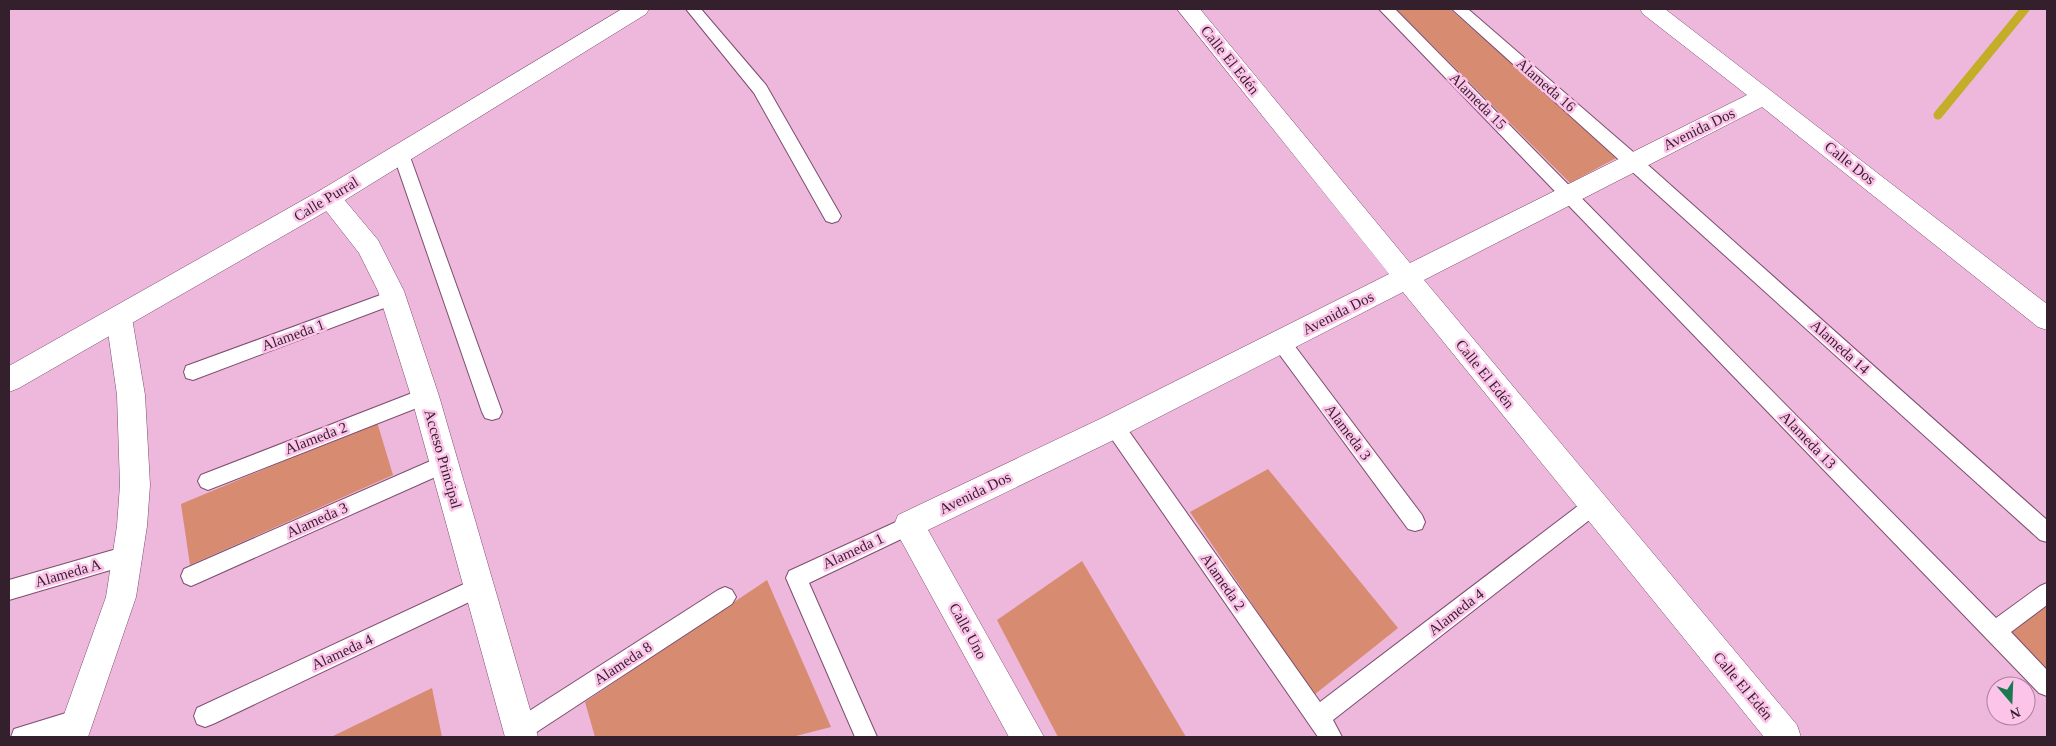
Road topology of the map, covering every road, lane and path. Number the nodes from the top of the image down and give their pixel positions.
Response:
1 (638, 9) edge
2 (693, 9) edge
3 (1188, 9) edge
4 (1386, 9) edge
5 (1459, 9) edge
6 (1650, 9) edge
7 (1764, 96) junction
8 (400, 154) junction
9 (1633, 161) junction
10 (1569, 194) junction
11 (328, 198) junction
12 (832, 216) dead end
13 (1407, 278) junction
14 (394, 297) junction
15 (119, 318) junction
16 (2047, 319) edge
17 (1280, 342) junction
18 (193, 372) dead end
19 (9, 380) edge
20 (425, 396) junction
21 (492, 412) dead end
22 (1114, 426) junction
23 (444, 464) junction
24 (208, 481) dead end
25 (1594, 506) junction
26 (1415, 522) dead end
27 (909, 525) junction
28 (2047, 533) edge
29 (127, 556) junction
30 (191, 576) dead end
31 (479, 587) junction
32 (9, 590) edge
33 (2047, 593) edge
34 (725, 597) dead end
35 (1995, 631) junction
36 (2047, 685) edge
37 (205, 716) dead end
38 (1318, 718) junction
39 (75, 729) edge
40 (521, 733) edge
41 (1774, 733) edge
42 (22, 737) edge
43 (866, 737) edge
44 (1027, 737) edge
45 (1331, 737) edge

1 - 8 street, Calle Purral
2 - 12 lane
3 - 13 street, Calle El Edén
4 - 10 lane, Alameda 15
5 - 9 lane, Alameda 16
6 - 7 street, Calle Dos
7 - 9 street, Avenida Dos
7 - 16 street, Calle Dos
8 - 11 street, Calle Purral
8 - 21 lane
9 - 10 street, Avenida Dos
9 - 28 lane, Alameda 14
10 - 13 street, Avenida Dos
10 - 35 lane, Alameda 13
11 - 14 street, Acceso Principal
11 - 15 street, Calle Purral
13 - 17 street, Avenida Dos
13 - 25 street, Calle El Edén
14 - 18 lane, Alameda 1
14 - 20 street, Acceso Principal
15 - 19 street, Calle Purral
15 - 29 street
17 - 22 street, Avenida Dos
17 - 26 lane, Alameda 3
20 - 23 street, Acceso Principal
20 - 24 lane, Alameda 2
22 - 27 street, Avenida Dos
22 - 38 lane, Alameda 2
23 - 30 lane, Alameda 3
23 - 31 street, Acceso Principal
25 - 38 lane, Alameda 4
25 - 41 street, Calle El Edén
27 - 43 lane, Alameda 1
27 - 44 street, Calle Uno
29 - 32 lane, Alameda A
29 - 39 street
31 - 37 lane, Alameda 4
31 - 40 street, Acceso Principal
33 - 35 lane
34 - 40 lane, Alameda 8
35 - 36 lane, Alameda 13
38 - 45 lane, Alameda 2
39 - 42 lane

